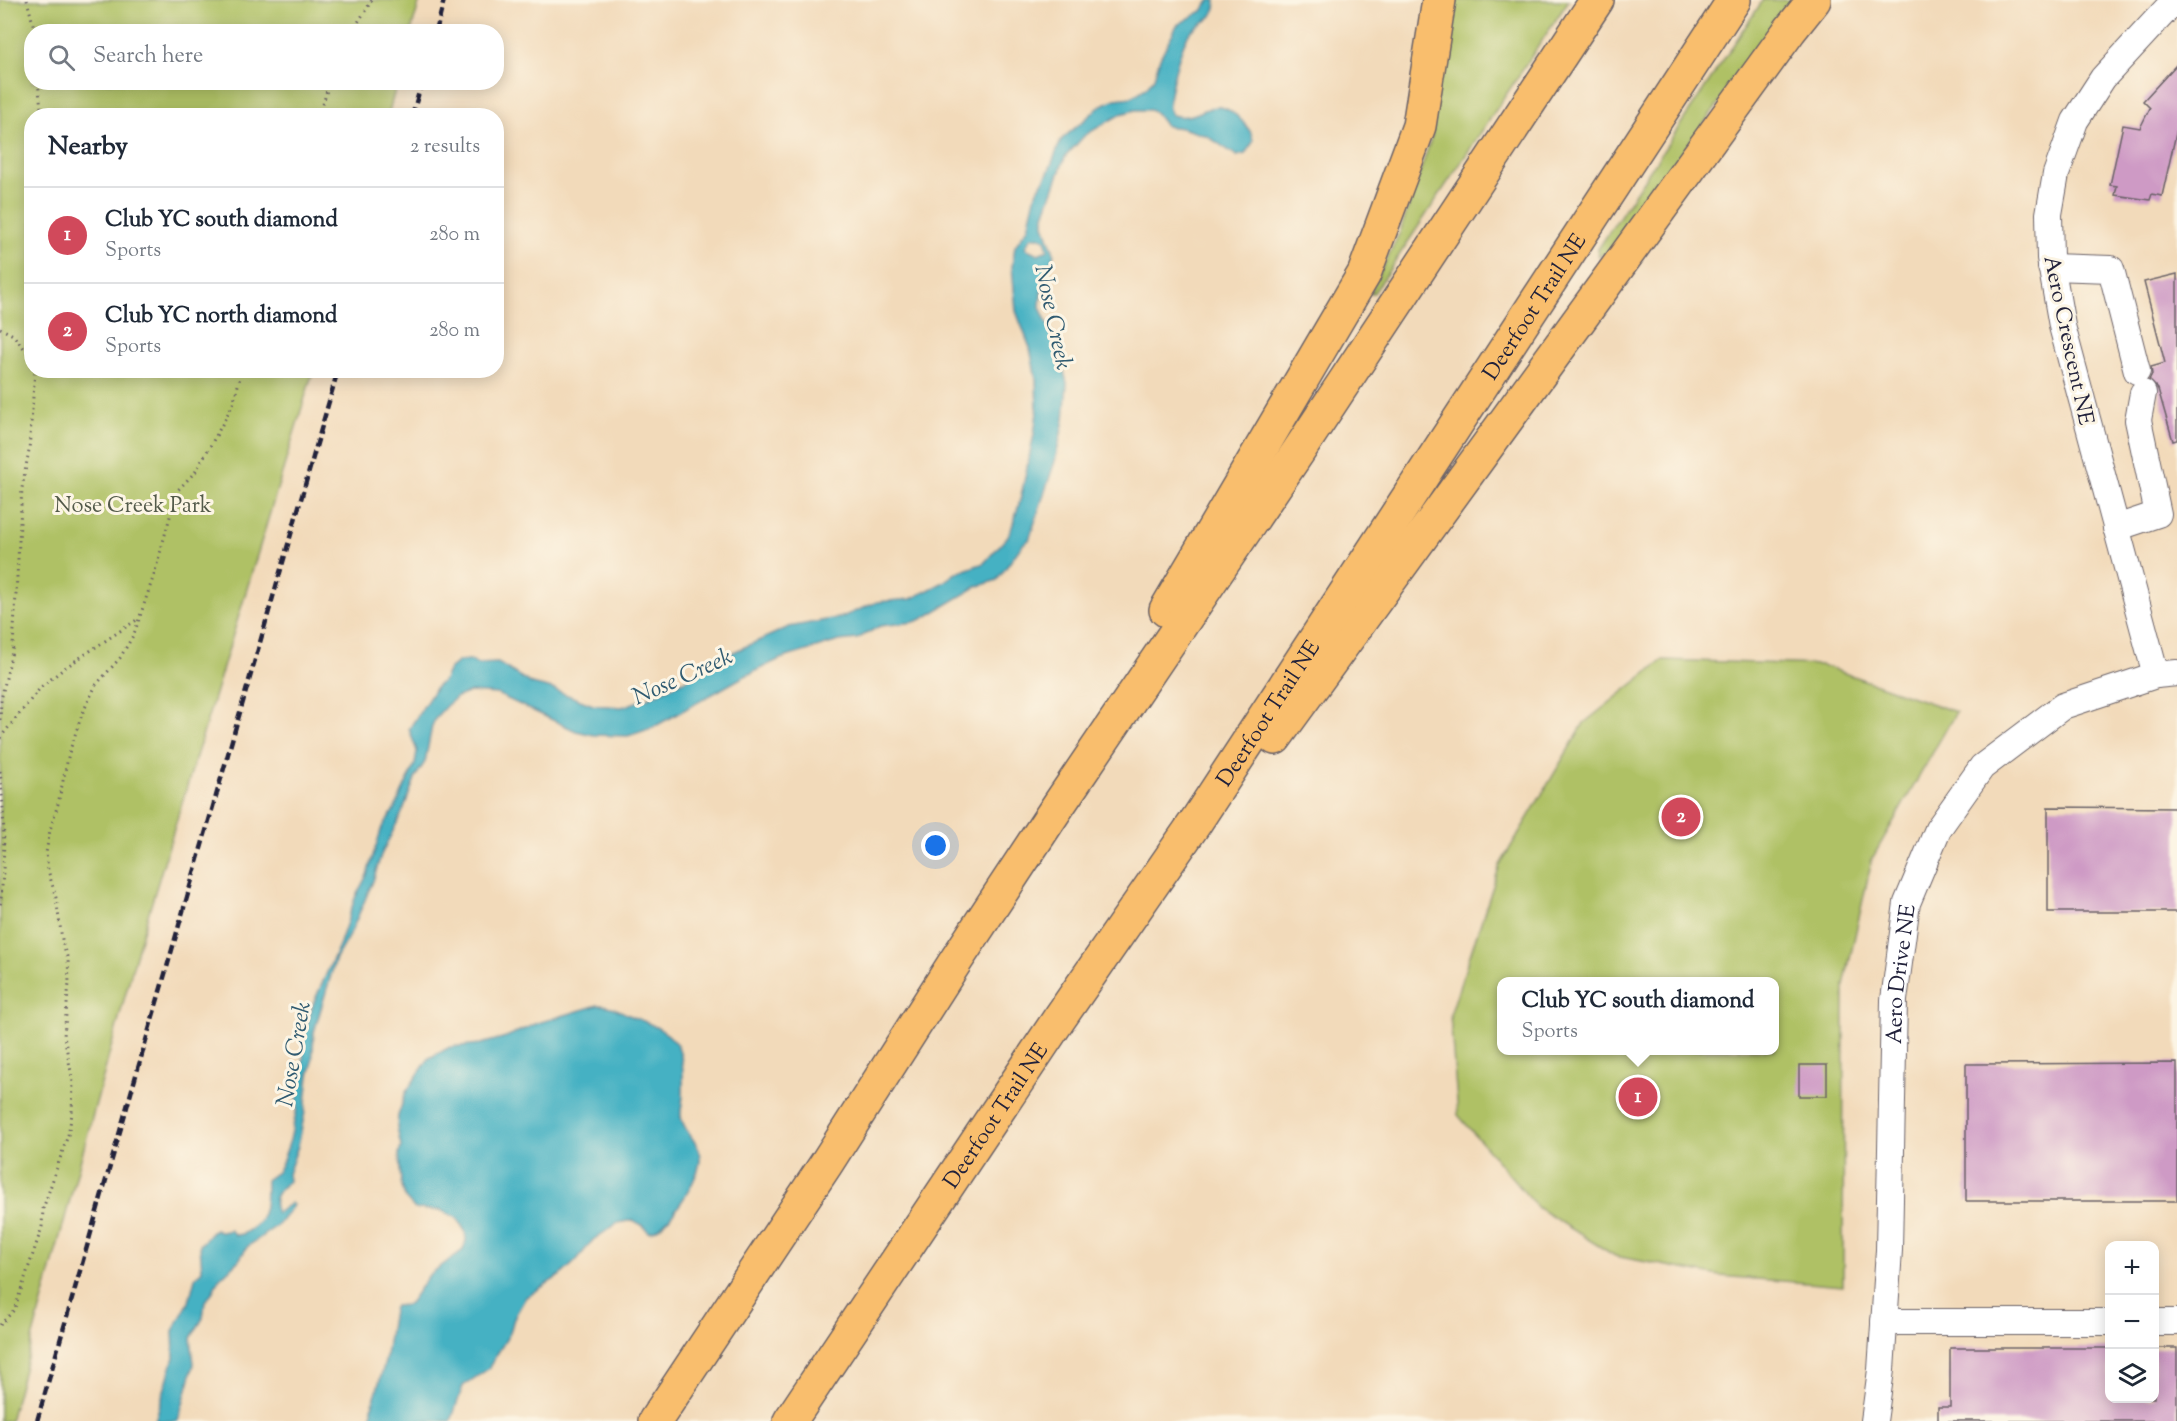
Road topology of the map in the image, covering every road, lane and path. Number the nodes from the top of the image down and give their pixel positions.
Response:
1 (27, 0) edge
2 (372, 0) edge
3 (1439, 0) edge
4 (1597, 0) edge
5 (1734, 0) edge
6 (1814, 0) edge
7 (2175, 0) edge
8 (33, 24) edge
9 (357, 24) edge
10 (39, 90) edge
11 (327, 90) edge
12 (41, 108) edge
13 (323, 108) edge
14 (2051, 267) junction
15 (0, 328) edge
16 (24, 348) edge
17 (34, 378) edge
18 (240, 378) edge
19 (2116, 528) junction
20 (138, 619) junction
21 (2167, 674) edge
22 (1141, 682) junction
23 (0, 720) edge
24 (0, 738) edge
25 (0, 771) edge
26 (1197, 820) junction
27 (0, 908) edge
28 (2105, 1322) edge
29 (2159, 1322) edge
30 (2177, 1322) edge
31 (1884, 1323) junction
32 (0, 1325) edge
33 (655, 1421) edge
34 (790, 1421) edge
35 (1874, 1421) edge

1 - 8 path
2 - 9 path
3 - 22 highway
4 - 22 highway
5 - 26 highway, Deerfoot Trail NE
6 - 26 highway
7 - 14 street, Aero Crescent NE
10 - 12 path
11 - 13 path
14 - 19 street, Aero Crescent NE
14 - 19 street
15 - 16 path
17 - 23 path
18 - 20 path
19 - 21 street, Aero Crescent NE
20 - 24 path
20 - 32 path
21 - 31 street, Aero Drive NE
22 - 33 highway
25 - 27 path
26 - 34 highway, Deerfoot Trail NE
28 - 31 street
29 - 30 street
31 - 35 street, Aero Drive NE

